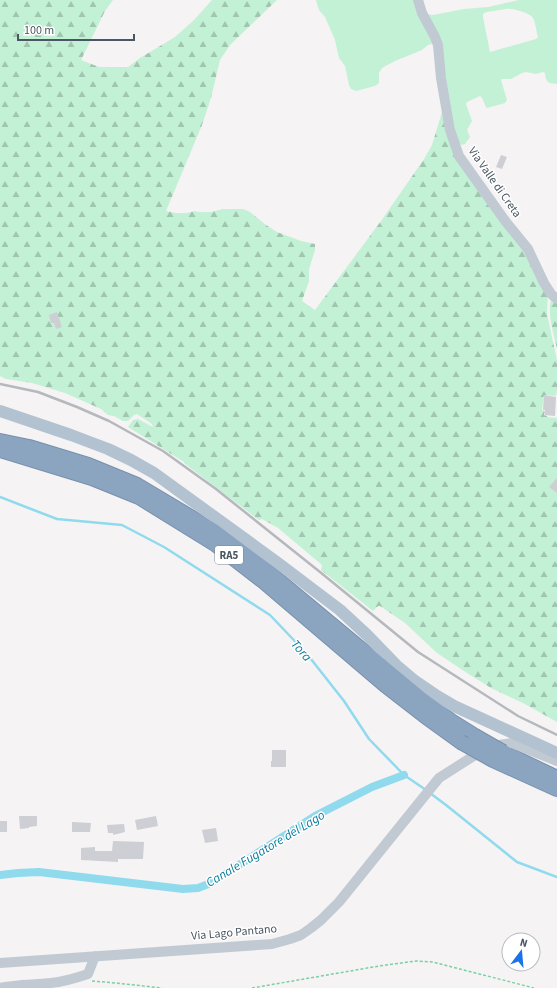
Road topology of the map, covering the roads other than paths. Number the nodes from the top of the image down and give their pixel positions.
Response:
1 (418, 0) edge
2 (557, 299) edge
3 (0, 411) edge
4 (0, 440) edge
5 (0, 450) edge
6 (557, 753) edge
7 (498, 756) junction
8 (557, 762) edge
9 (557, 778) edge
10 (557, 789) edge
11 (95, 956) junction
12 (0, 963) edge
13 (0, 988) edge

1 - 2 street, Via Valle di Creta
3 - 6 main road
4 - 7 highway, RA5, bridge
5 - 7 highway, RA5, bridge
7 - 9 highway, RA5
7 - 10 highway, RA5
8 - 11 street, Via Lago Pantano
11 - 12 street, Via Lago Pantano
11 - 13 street

